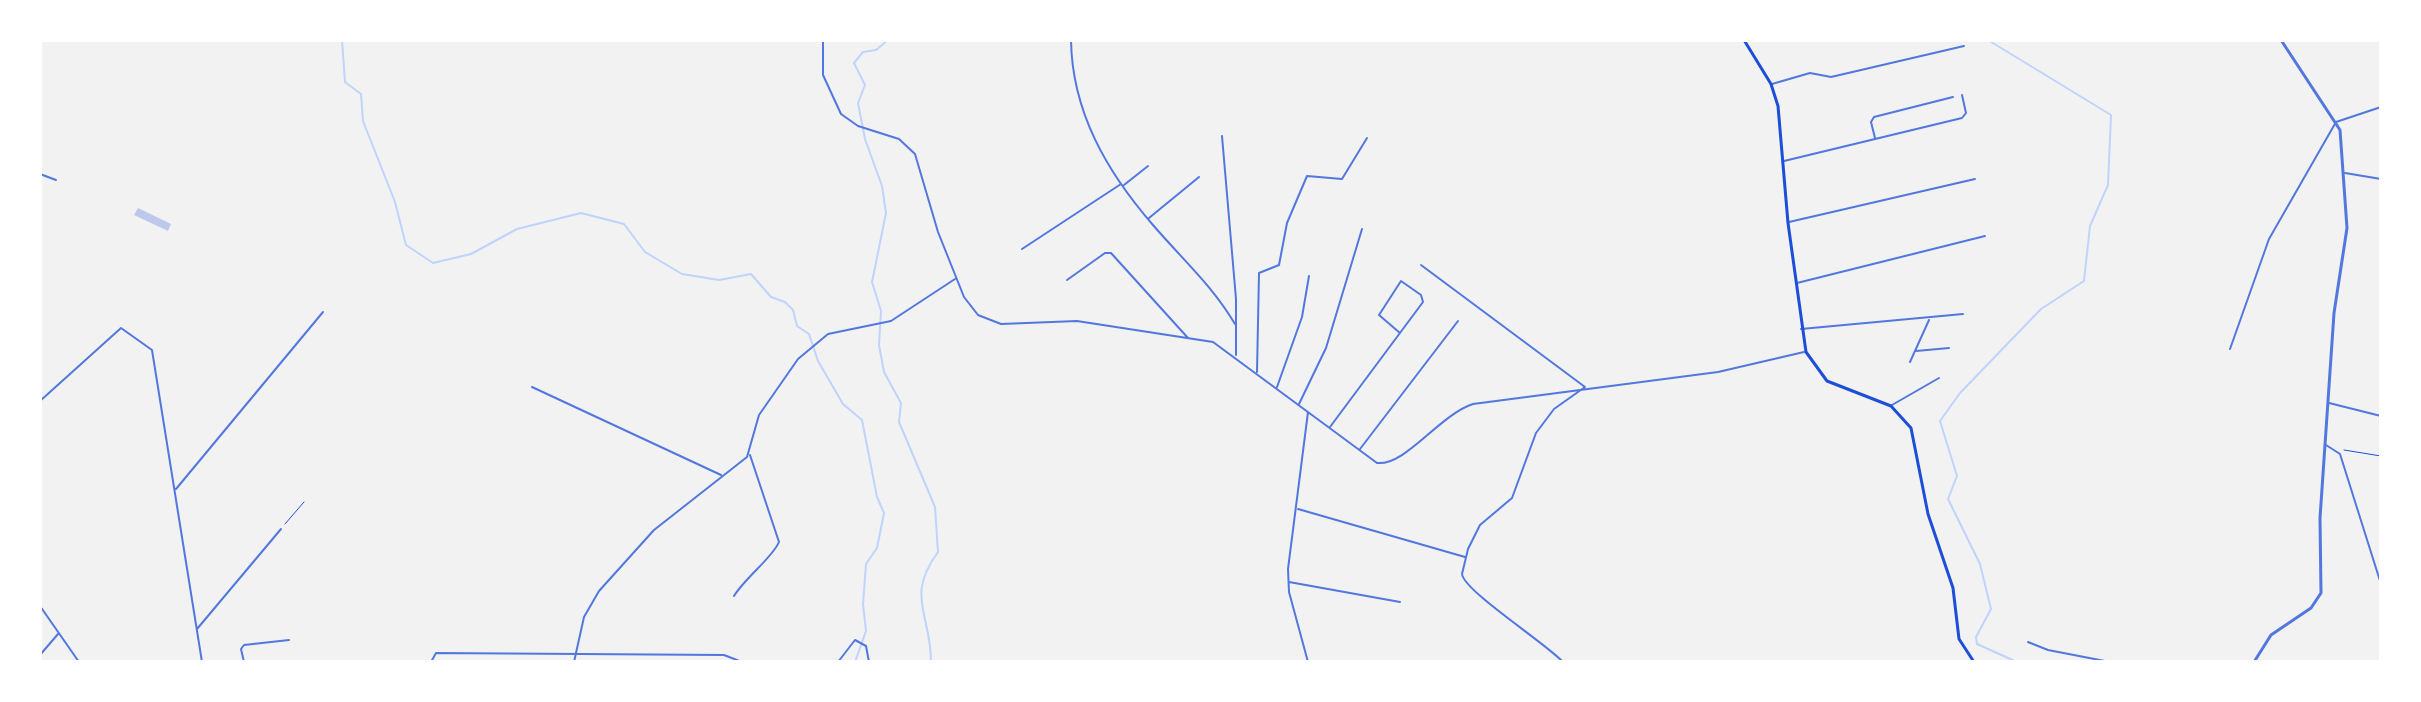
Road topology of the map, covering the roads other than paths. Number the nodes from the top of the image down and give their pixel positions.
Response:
1 (823, 40) edge
2 (1071, 40) edge
3 (1744, 40) edge
4 (2281, 40) edge
5 (1964, 46) dead end
6 (1771, 84) junction
7 (1962, 95) dead end
8 (1953, 97) dead end
9 (2381, 107) edge
10 (2336, 122) junction
11 (1222, 136) dead end
12 (1367, 138) dead end
13 (1875, 139) junction
14 (1784, 161) junction
15 (1148, 166) dead end
16 (2344, 173) junction
17 (40, 174) edge
18 (1199, 177) dead end
19 (1975, 179) dead end
20 (2381, 179) edge
21 (56, 180) dead end
22 (1123, 185) junction
23 (1148, 219) junction
24 (1788, 223) junction
25 (1362, 229) dead end
26 (1985, 236) dead end
27 (1022, 249) dead end
28 (1421, 265) dead end
29 (1309, 276) dead end
30 (956, 278) junction
31 (1067, 280) dead end
32 (1796, 283) junction
33 (323, 312) dead end
34 (1963, 314) dead end
35 (1929, 318) junction
36 (1458, 321) dead end
37 (1235, 324) junction
38 (1801, 329) junction
39 (1400, 333) junction
40 (1188, 339) junction
41 (1949, 348) dead end
42 (2230, 349) dead end
43 (1915, 351) junction
44 (1806, 352) junction
45 (1236, 357) junction
46 (1910, 362) dead end
47 (1257, 373) junction
48 (1939, 378) dead end
49 (532, 387) dead end
50 (1585, 387) junction
51 (1276, 388) junction
52 (40, 401) edge
53 (2328, 402) junction
54 (1299, 405) junction
55 (1891, 406) junction
56 (1308, 412) junction
57 (2381, 416) edge
58 (1329, 428) junction
59 (2326, 445) junction
60 (1360, 450) junction
61 (749, 454) junction
62 (722, 475) junction
63 (175, 490) junction
64 (1295, 509) junction
65 (281, 529) road end
66 (1466, 557) junction
67 (1288, 581) junction
68 (2381, 584) edge
69 (734, 596) dead end
70 (1400, 602) dead end
71 (40, 606) edge
72 (197, 629) junction
73 (58, 633) junction
74 (289, 640) dead end
75 (2028, 642) dead end
76 (40, 655) edge
77 (575, 655) junction
78 (79, 662) edge
79 (202, 662) edge
80 (244, 662) edge
81 (431, 662) edge
82 (574, 662) edge
83 (742, 662) edge
84 (838, 662) edge
85 (869, 662) edge
86 (1308, 662) edge
87 (1563, 662) edge
88 (1974, 662) edge
89 (2110, 662) edge
90 (2254, 662) edge

1 - 30 street
2 - 22 street
3 - 6 main road
4 - 10 street
5 - 6 street
6 - 14 main road
7 - 13 street
8 - 13 street
9 - 10 street
10 - 16 street
10 - 42 street
11 - 37 street
12 - 47 street
13 - 14 street
14 - 24 main road
15 - 22 street
16 - 20 street
16 - 53 street
17 - 21 street
18 - 23 street
19 - 24 street
22 - 23 street
22 - 27 street
23 - 37 street
24 - 32 main road
25 - 54 street
26 - 32 street
28 - 50 street
29 - 51 street
30 - 40 street
30 - 61 street
31 - 40 street
32 - 38 main road
33 - 63 street
34 - 35 street
35 - 38 street
35 - 43 street
36 - 60 street
37 - 45 street
38 - 44 main road
39 - 39 street
39 - 58 street
40 - 45 street
41 - 43 street
43 - 46 street
44 - 50 street
44 - 55 main road
45 - 47 street
47 - 51 street
48 - 55 street
49 - 62 street
50 - 60 street
50 - 66 street
51 - 54 street
52 - 63 street
53 - 57 street
53 - 59 street
54 - 56 street
55 - 88 main road
56 - 58 street
56 - 64 street
58 - 60 street
59 - 68 street
59 - 90 street
61 - 62 street
61 - 69 street
62 - 77 street
63 - 72 street
64 - 66 street
64 - 67 street
65 - 72 street
66 - 87 street
67 - 70 street
67 - 86 street
71 - 73 street
72 - 79 street
73 - 76 street
73 - 78 street
74 - 80 street
75 - 89 street
77 - 81 street
77 - 82 street
77 - 83 street
84 - 85 street

